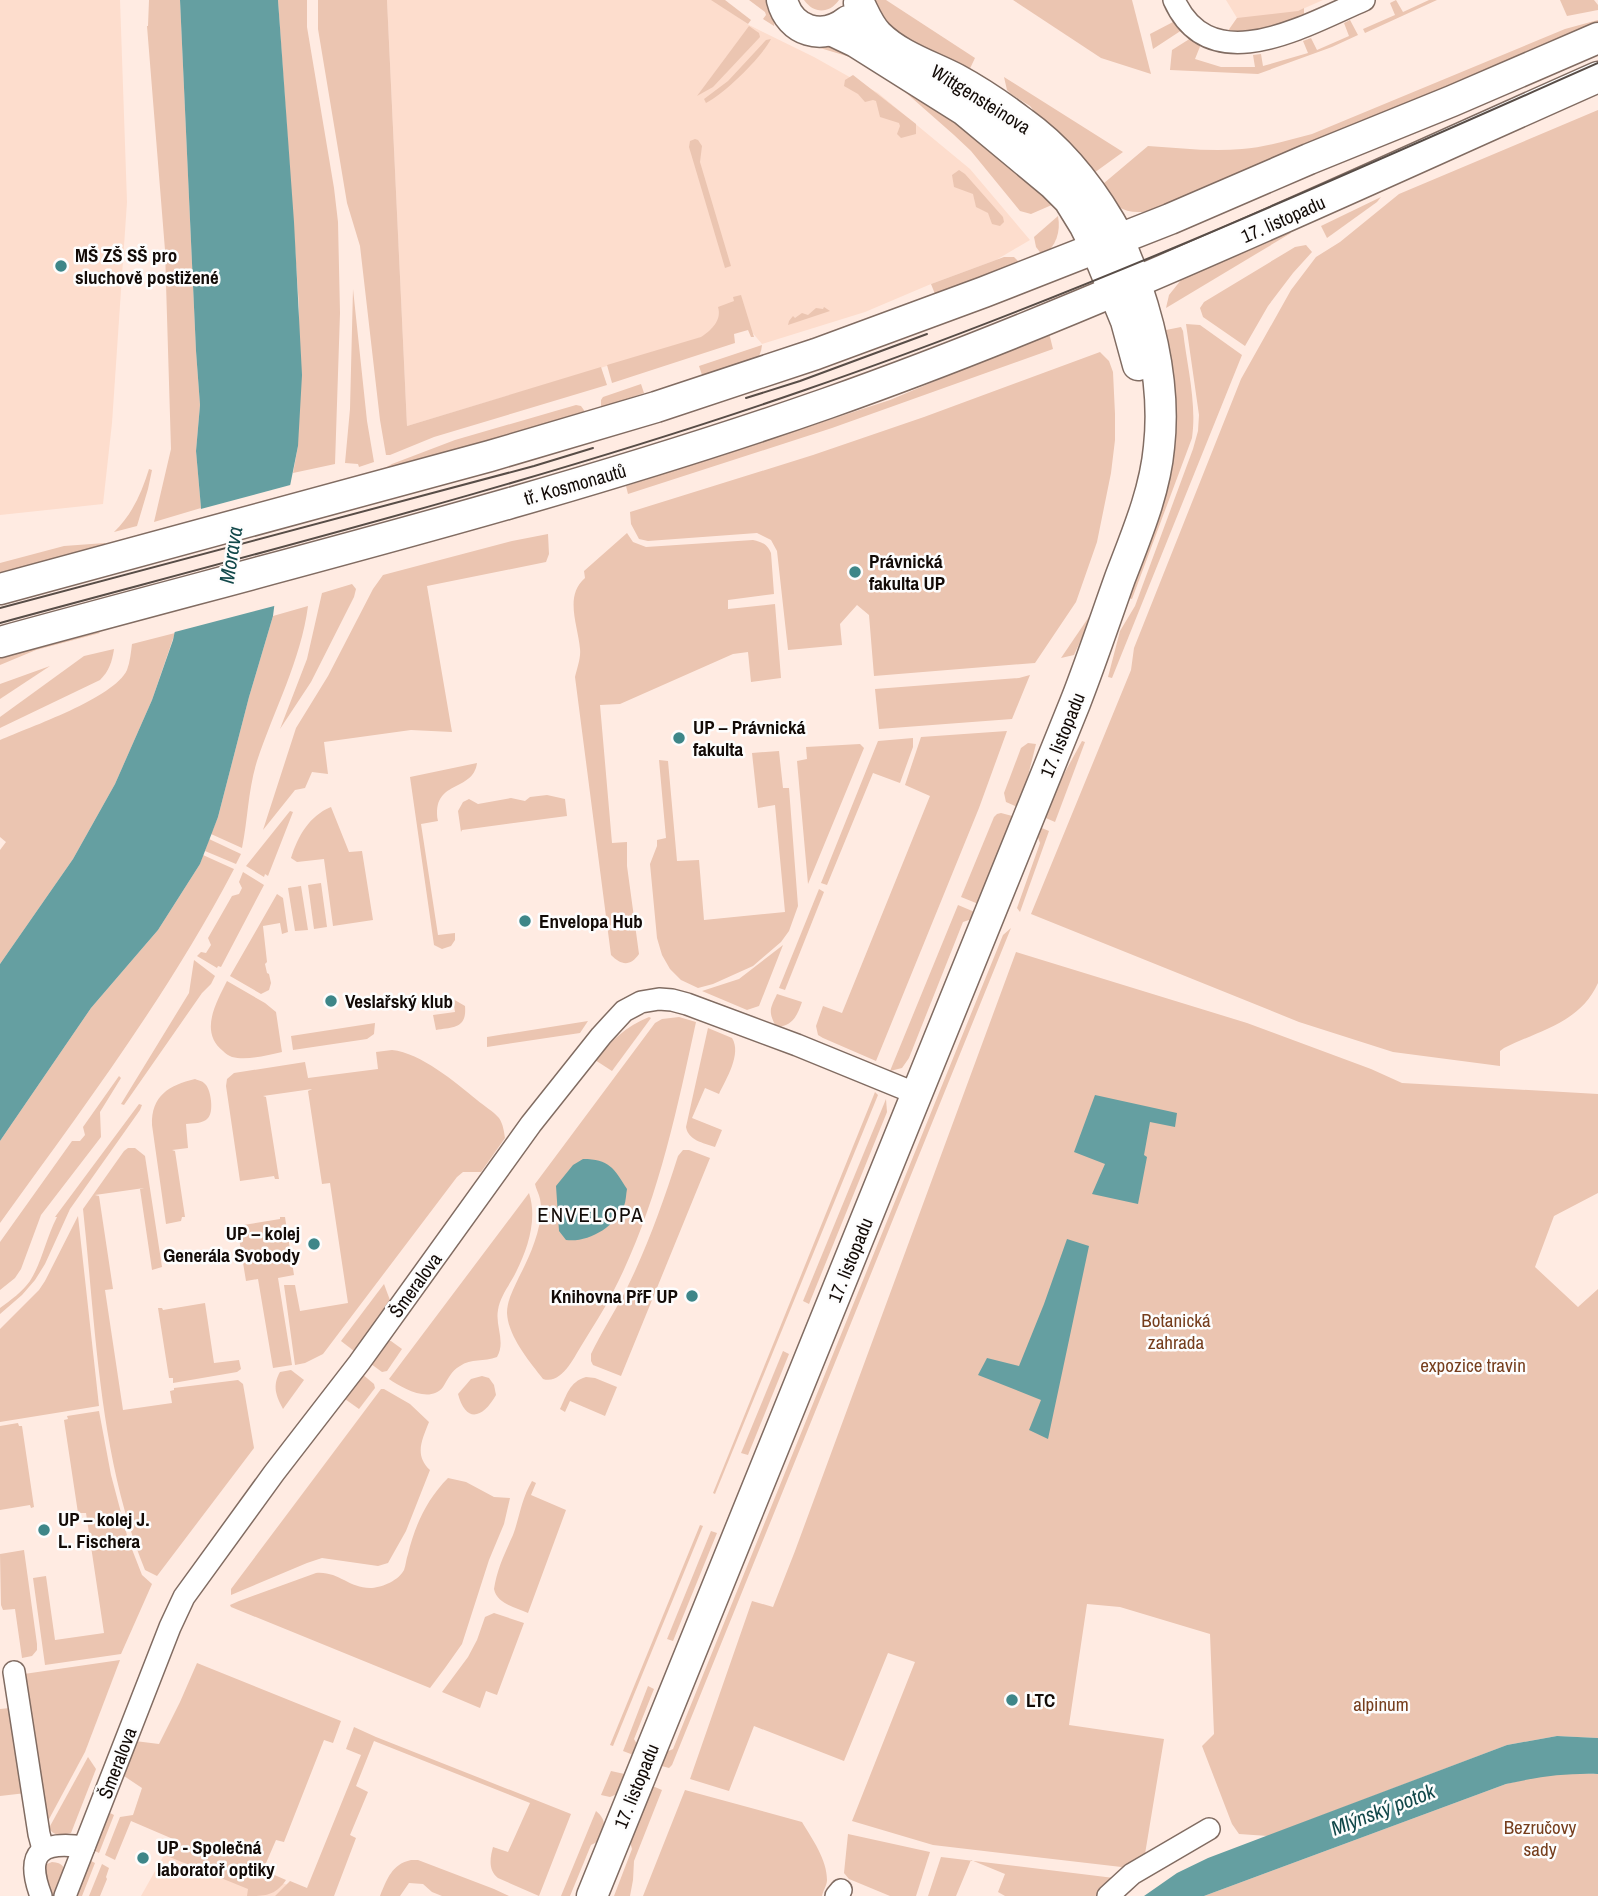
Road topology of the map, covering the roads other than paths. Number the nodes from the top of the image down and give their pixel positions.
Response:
1 (782, 0) edge
2 (1174, 0) edge
3 (1364, 0) edge
4 (860, 2) edge
5 (833, 31) junction
6 (1598, 38) edge
7 (1598, 77) edge
8 (1108, 243) junction
9 (1125, 287) junction
10 (0, 589) edge
11 (1104, 624) junction
12 (0, 642) edge
13 (917, 1094) junction
14 (13, 1672) dead end
15 (1209, 1829) dead end
16 (84, 1847) junction
17 (43, 1849) junction
18 (41, 1896) edge
19 (65, 1896) edge
20 (592, 1896) edge
21 (1108, 1896) edge

1 - 5 street, Wittgensteinova
2 - 3 street
4 - 5 street, Wittgensteinova
4 - 8 street, Wittgensteinova
5 - 8 street, Wittgensteinova
6 - 8 street
7 - 9 street, 17. listopadu
8 - 9 street, 17. listopadu
8 - 10 street
9 - 11 street, 17. listopadu
9 - 11 street, 17. listopadu
9 - 12 street, tř. Kosmonautů
11 - 13 street, 17. listopadu
13 - 16 street, Šmeralova
13 - 20 street, 17. listopadu
14 - 17 street
15 - 21 street
16 - 17 street
16 - 19 street, Šmeralova
17 - 18 street

